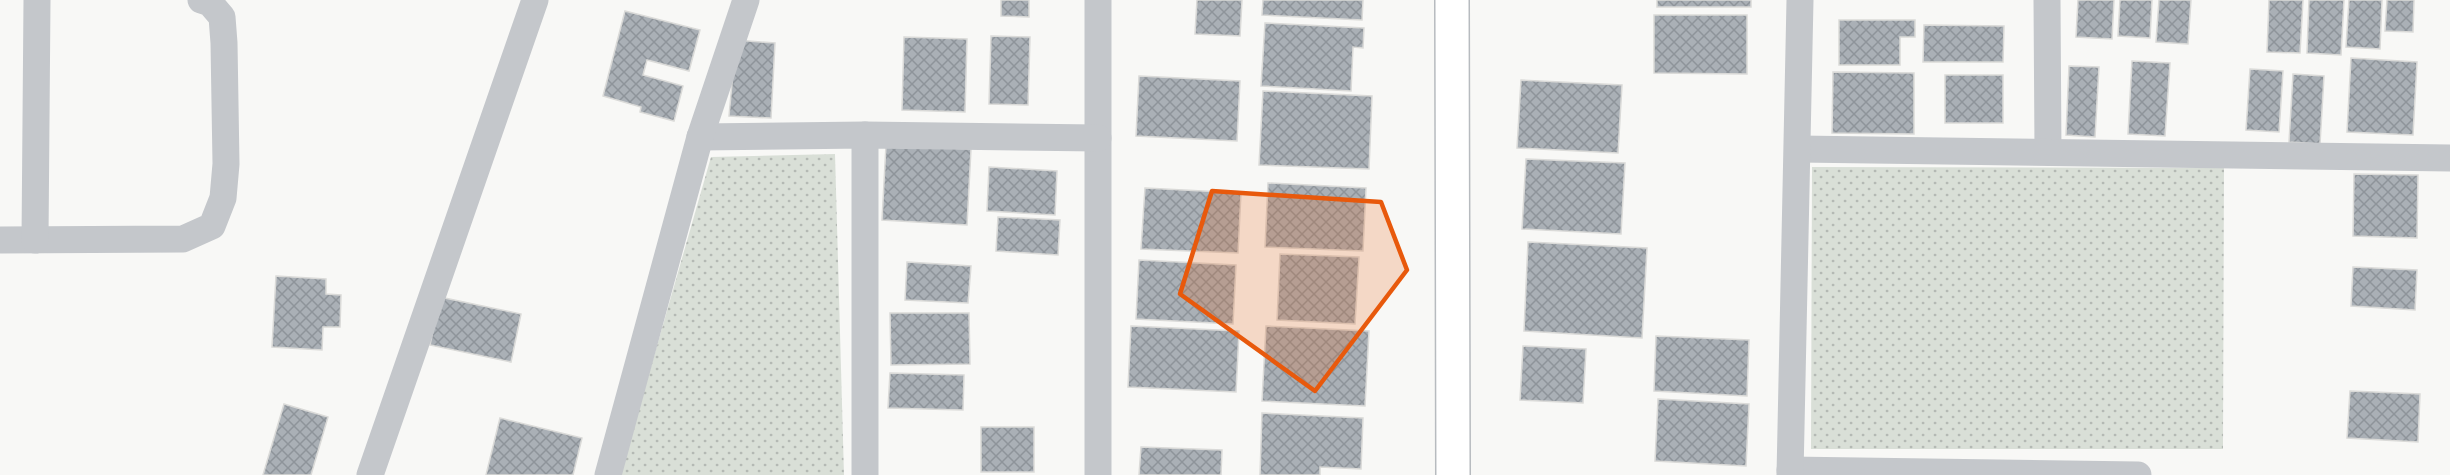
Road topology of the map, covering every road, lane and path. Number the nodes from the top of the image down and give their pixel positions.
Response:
1 (37, 0) edge
2 (201, 0) edge
3 (535, 0) edge
4 (746, 0) edge
5 (1098, 0) edge
6 (1452, 0) edge
7 (1800, 0) edge
8 (2047, 0) edge
9 (864, 135) junction
10 (700, 137) junction
11 (1098, 138) junction
12 (1799, 149) junction
13 (2048, 152) junction
14 (2450, 158) edge
15 (0, 240) edge
16 (35, 240) junction
17 (1790, 472) edge
18 (370, 475) edge
19 (608, 475) edge
20 (865, 475) edge
21 (1098, 475) edge
22 (1454, 475) edge
23 (2138, 475) edge

1 - 16 street
2 - 16 street
3 - 18 street
4 - 10 street
5 - 11 street
6 - 22 street
7 - 12 street
8 - 13 street
9 - 10 street
9 - 11 street
9 - 20 street
10 - 19 street
11 - 21 street
12 - 13 street
12 - 17 street
13 - 14 street
15 - 16 street
17 - 23 street

